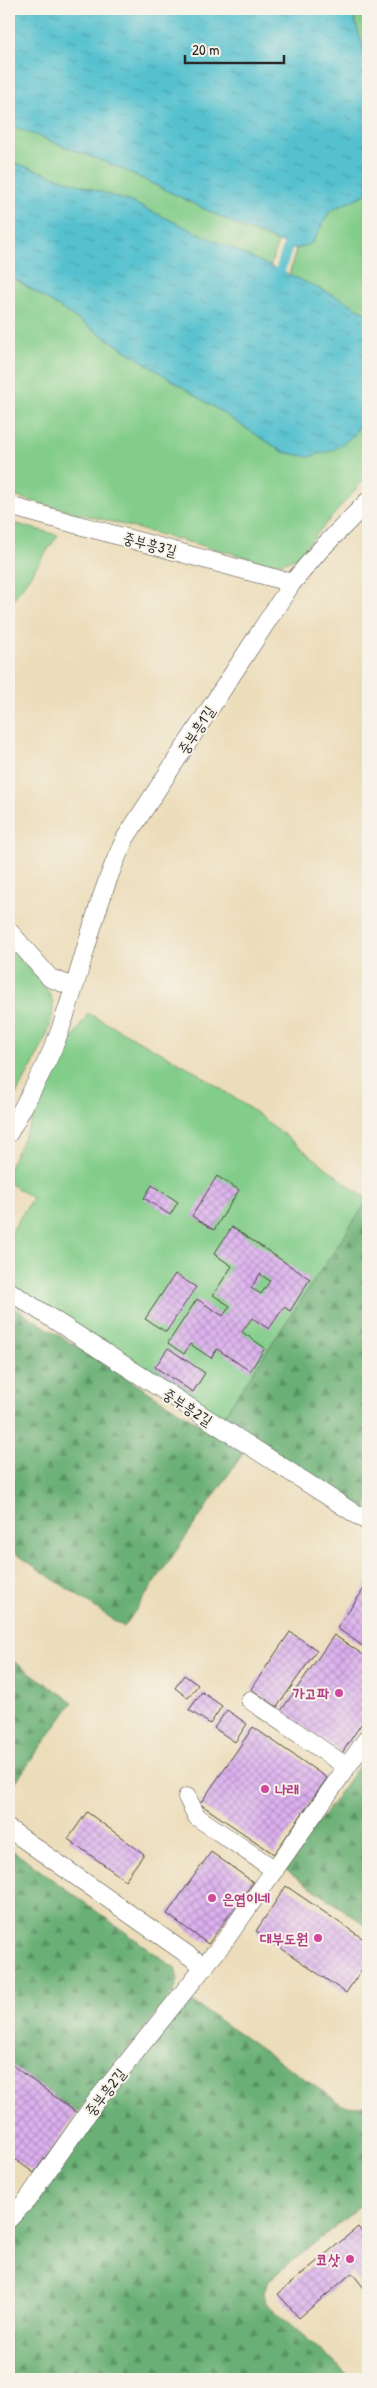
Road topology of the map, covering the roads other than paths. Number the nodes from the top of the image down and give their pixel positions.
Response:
1 (368, 501) edge
2 (9, 506) edge
3 (292, 583) junction
4 (9, 931) edge
5 (74, 987) junction
6 (9, 1132) edge
7 (9, 1291) edge
8 (368, 1522) edge
9 (250, 1700) dead end
10 (368, 1737) edge
11 (347, 1767) junction
12 (187, 1797) dead end
13 (9, 1829) edge
14 (275, 1870) junction
15 (205, 1967) junction
16 (9, 2219) edge

1 - 3 lane, 중부흥1길
2 - 3 lane, 중부흥3길
3 - 5 lane, 중부흥1길
4 - 5 lane
5 - 6 lane, 중부흥1길
7 - 8 lane, 중부흥2길
9 - 11 lane
10 - 11 lane, 중부흥2길
11 - 14 lane, 중부흥2길
12 - 14 lane
13 - 15 lane
14 - 15 lane, 중부흥2길
15 - 16 lane, 중부흥2길

